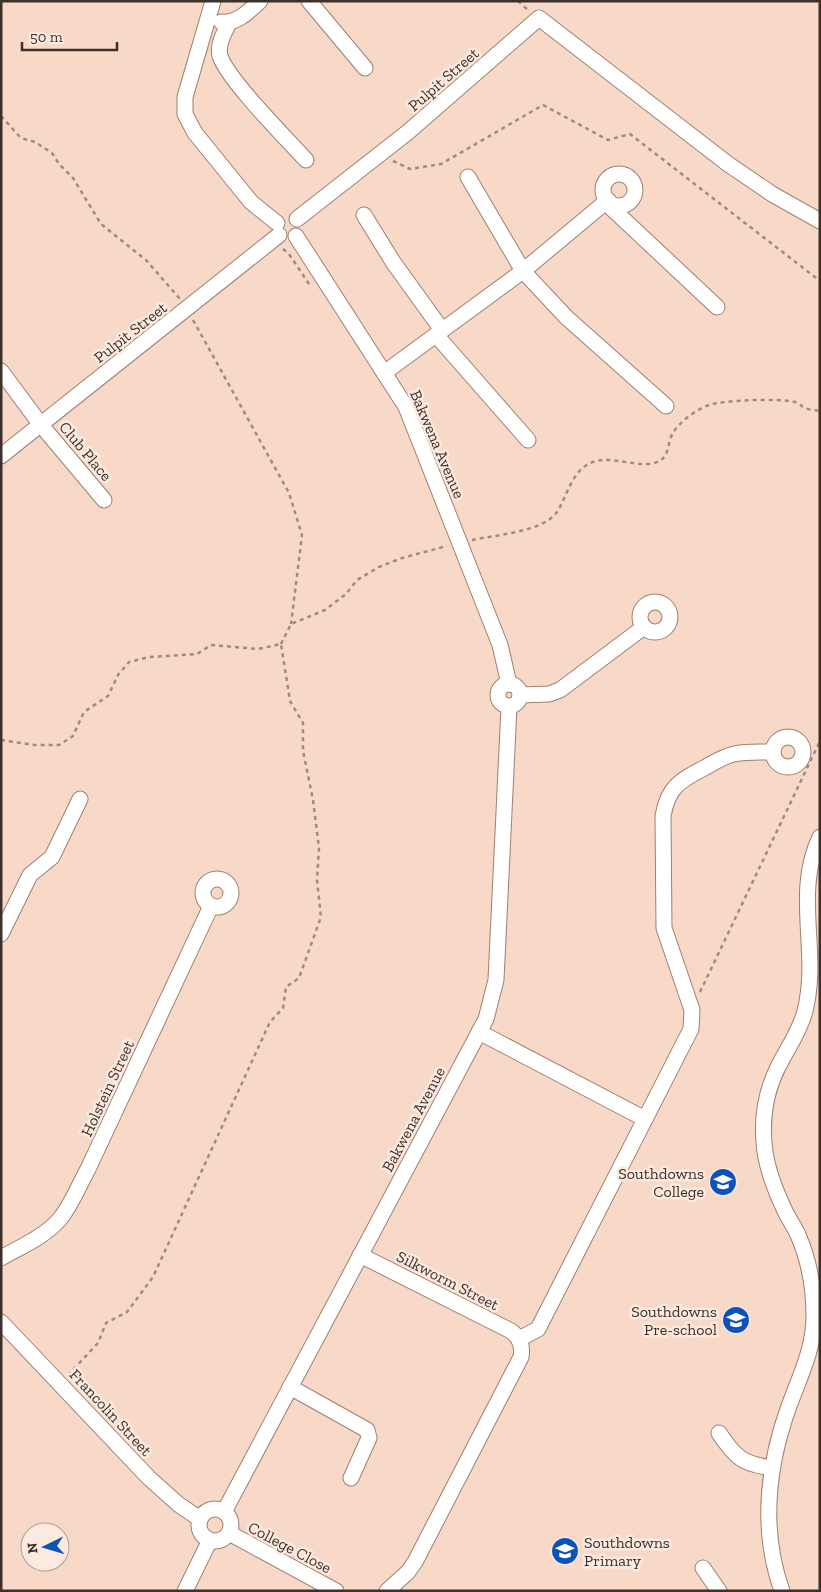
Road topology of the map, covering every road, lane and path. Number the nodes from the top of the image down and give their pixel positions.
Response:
1 (213, 1) edge
2 (260, 1) edge
3 (309, 1) edge
4 (207, 21) junction
5 (229, 23) junction
6 (365, 68) dead end
7 (1, 116) edge
8 (380, 154) junction
9 (306, 160) dead end
10 (468, 177) dead end
11 (364, 215) dead end
12 (297, 219) junction
13 (820, 221) edge
14 (278, 236) junction
15 (296, 236) junction
16 (524, 271) junction
17 (820, 281) edge
18 (316, 295) dead end
19 (717, 307) dead end
20 (186, 310) junction
21 (439, 333) junction
22 (1, 371) edge
23 (384, 373) junction
24 (666, 406) dead end
25 (820, 411) edge
26 (41, 425) junction
27 (528, 440) dead end
28 (1, 456) edge
29 (104, 500) dead end
30 (444, 539) dead end
31 (454, 544) junction
32 (291, 624) junction
33 (644, 627) dead end
34 (280, 644) dead end
35 (509, 684) junction
36 (520, 695) junction
37 (509, 706) junction
38 (820, 741) edge
39 (773, 752) dead end
40 (80, 799) dead end
41 (820, 837) edge
42 (210, 906) dead end
43 (1, 934) edge
44 (692, 1010) junction
45 (478, 1032) junction
46 (645, 1119) junction
47 (360, 1255) junction
48 (1, 1258) edge
49 (1, 1322) edge
50 (519, 1339) junction
51 (290, 1387) junction
52 (719, 1433) dead end
53 (772, 1468) junction
54 (351, 1478) dead end
55 (224, 1512) junction
56 (200, 1520) junction
57 (229, 1534) junction
58 (210, 1540) junction
59 (703, 1568) dead end
60 (185, 1591) edge
61 (336, 1591) edge
62 (387, 1591) edge
63 (719, 1591) edge
64 (782, 1591) edge

1 - 4 street
2 - 5 street
3 - 6 street
4 - 5 street
4 - 14 street
5 - 9 street
7 - 20 path
8 - 12 street, Pulpit Street
8 - 13 street, Pulpit Street
8 - 17 path
10 - 16 street
11 - 21 street
12 - 14 street
12 - 15 street
14 - 15 street
14 - 18 path
14 - 20 street, Pulpit Street
15 - 23 street, Bakwena Avenue
16 - 19 street
16 - 21 street
16 - 24 street
20 - 26 street, Pulpit Street
20 - 32 path
21 - 23 street
21 - 27 street
22 - 26 street, Club Place
23 - 31 street, Bakwena Avenue
25 - 31 path
26 - 28 street, Pulpit Street
26 - 29 street, Club Place
30 - 31 path
31 - 32 path
31 - 35 street, Bakwena Avenue
32 - 34 path
33 - 36 street
35 - 36 street
35 - 37 street
36 - 37 street
37 - 45 street, Bakwena Avenue
38 - 44 path
39 - 44 street
40 - 43 street
41 - 53 street
42 - 48 street, Holstein Street
44 - 46 street
45 - 46 street
45 - 47 street, Bakwena Avenue
46 - 50 street
47 - 50 street, Silkworm Street
47 - 51 street, Bakwena Avenue
49 - 56 street, Francolin Street
50 - 62 street
51 - 54 street
51 - 55 street, Bakwena Avenue
52 - 53 street
53 - 64 street
55 - 56 street
55 - 57 street
56 - 58 street
57 - 58 street
57 - 61 street, College Close
58 - 60 street
59 - 63 street

